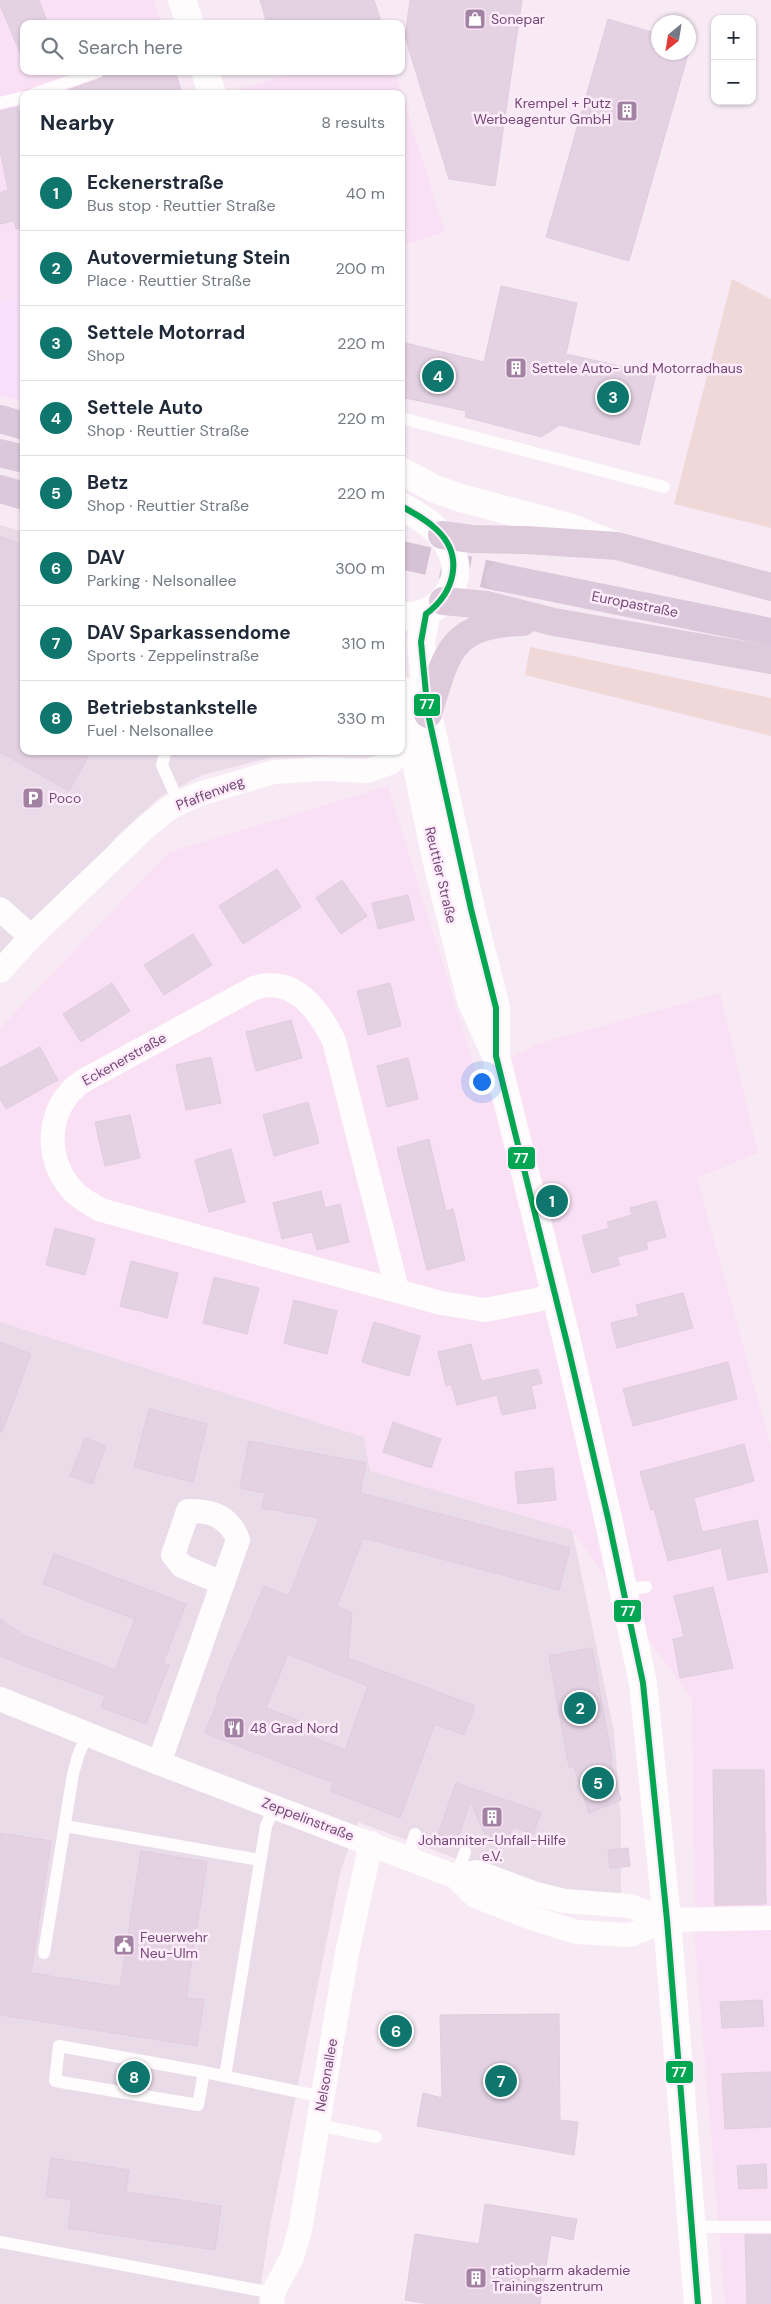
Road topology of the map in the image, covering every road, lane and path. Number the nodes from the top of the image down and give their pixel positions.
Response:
1 (182, 0) edge
2 (189, 20) edge
3 (88, 75) edge
4 (206, 75) edge
5 (45, 90) edge
6 (211, 90) edge
7 (20, 98) edge
8 (0, 103) edge
9 (0, 419) edge
10 (405, 419) edge
11 (20, 425) edge
12 (0, 453) edge
13 (20, 458) edge
14 (405, 473) edge
15 (664, 487) dead end
16 (0, 489) edge
17 (20, 495) edge
18 (405, 509) edge
19 (442, 536) junction
20 (617, 546) junction
21 (499, 577) tunnel mouth
22 (771, 587) edge
23 (423, 610) edge
24 (554, 622) junction
25 (771, 632) edge
26 (771, 660) edge
27 (405, 697) edge
28 (424, 729) junction
29 (405, 748) edge
30 (165, 755) edge
31 (398, 755) edge
32 (179, 803) junction
33 (0, 909) edge
34 (31, 937) junction
35 (0, 971) edge
36 (398, 1290) junction
37 (555, 1293) junction
38 (222, 1583) dead end
39 (0, 1699) edge
40 (87, 1734) junction
41 (159, 1763) junction
42 (275, 1806) junction
43 (65, 1826) junction
44 (415, 1834) dead end
45 (371, 1843) junction
46 (465, 1852) dead end
47 (408, 1858) junction
48 (260, 1860) junction
49 (456, 1877) junction
50 (771, 1918) edge
51 (667, 1920) junction
52 (44, 1954) dead end
53 (204, 2072) junction
54 (225, 2076) junction
55 (323, 2097) junction
56 (318, 2126) junction
57 (376, 2136) dead end
58 (693, 2227) junction
59 (771, 2227) edge
60 (0, 2242) edge
61 (273, 2301) edge
62 (698, 2304) edge

1 - 2 main road
3 - 5 lane
4 - 6 main road
7 - 8 lane
9 - 11 highway
10 - 15 lane
12 - 13 highway
14 - 20 main road
16 - 17 highway
18 - 19 main road, Reuttier Straße
19 - 20 main road
19 - 23 main road, Reuttier Straße
20 - 22 main road
21 - 25 highway, Europastraße
23 - 24 main road
23 - 28 main road, Reuttier Straße
24 - 26 main road
24 - 28 main road
27 - 28 main road, Reuttier Straße
28 - 29 street, Pfaffenweg
28 - 37 main road, Reuttier Straße
30 - 32 lane
31 - 32 street, Pfaffenweg
32 - 34 street, Pfaffenweg
33 - 34 street
34 - 35 street, Pfaffenweg
36 - 36 street, Eckenerstraße
36 - 37 street, Eckenerstraße
37 - 51 main road, Reuttier Straße
38 - 41 street
39 - 40 street, Zeppelinstraße
40 - 41 street, Zeppelinstraße
40 - 43 lane
41 - 42 street, Zeppelinstraße
42 - 45 street, Zeppelinstraße
42 - 48 lane
43 - 48 lane
43 - 52 lane
44 - 47 lane
45 - 47 street, Zeppelinstraße
45 - 55 street, Nelsonallee
46 - 49 lane
47 - 49 street, Zeppelinstraße
48 - 54 lane
49 - 51 street, Zeppelinstraße
50 - 51 street
51 - 58 main road, Reuttier Straße
53 - 53 lane
53 - 54 lane
54 - 55 lane
55 - 56 street, Nelsonallee
56 - 57 lane
56 - 61 street, Nelsonallee
58 - 59 lane
58 - 62 main road, Reuttier Straße
60 - 61 lane

